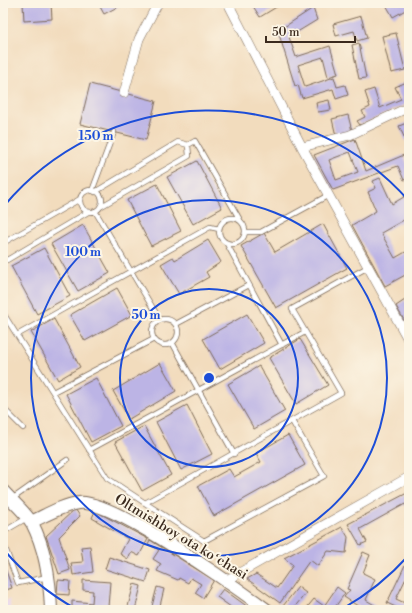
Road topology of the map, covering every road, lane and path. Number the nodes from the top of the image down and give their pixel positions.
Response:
1 (158, 3) edge
2 (228, 3) edge
3 (124, 93) dead end
4 (409, 107) edge
5 (114, 132) dead end
6 (188, 145) junction
7 (302, 147) junction
8 (94, 191) junction
9 (328, 196) junction
10 (80, 199) junction
11 (100, 207) junction
12 (95, 211) junction
13 (88, 212) junction
14 (240, 220) junction
15 (219, 229) junction
16 (246, 232) junction
17 (3, 243) edge
18 (227, 244) junction
19 (3, 258) edge
20 (368, 267) junction
21 (132, 271) junction
22 (249, 285) junction
23 (3, 313) edge
24 (160, 320) junction
25 (176, 324) junction
26 (305, 332) junction
27 (17, 335) junction
28 (154, 338) junction
29 (409, 341) edge
30 (172, 344) junction
31 (282, 345) junction
32 (198, 390) junction
33 (53, 392) junction
34 (3, 408) edge
35 (292, 421) junction
36 (23, 428) dead end
37 (89, 450) junction
38 (234, 454) junction
39 (67, 460) dead end
40 (409, 477) edge
41 (7, 495) edge
42 (145, 503) junction
43 (29, 520) junction
44 (3, 532) edge
45 (3, 542) edge
46 (49, 577) junction
47 (227, 580) junction
48 (51, 610) edge
49 (267, 610) edge

1 - 3 street
2 - 7 street
4 - 7 street
5 - 8 lane
6 - 8 lane
6 - 11 lane
6 - 14 lane
7 - 9 street
8 - 10 lane
8 - 11 lane
9 - 16 lane
9 - 20 street
10 - 13 lane
10 - 17 lane
11 - 12 lane
12 - 13 lane
12 - 21 lane
13 - 19 lane
14 - 15 lane
14 - 16 lane
15 - 18 lane
15 - 21 lane
16 - 18 lane
18 - 22 lane
20 - 26 lane
20 - 29 street
21 - 24 lane
21 - 27 lane
22 - 25 lane
22 - 31 lane
23 - 27 lane
24 - 25 lane
24 - 28 lane
25 - 30 lane
26 - 31 lane
26 - 35 lane
27 - 33 lane
28 - 30 lane
28 - 33 lane
30 - 32 lane
31 - 32 lane
32 - 37 lane
32 - 38 lane
33 - 37 lane
34 - 36 lane
35 - 38 lane
35 - 42 lane
37 - 42 lane
38 - 42 lane
39 - 41 lane
40 - 47 street
41 - 43 street
43 - 44 lane
43 - 46 street
43 - 47 street, Oltmishboy ota koʻchasi
45 - 46 lane
46 - 48 street
47 - 49 street, Oltmishboy ota koʻchasi

